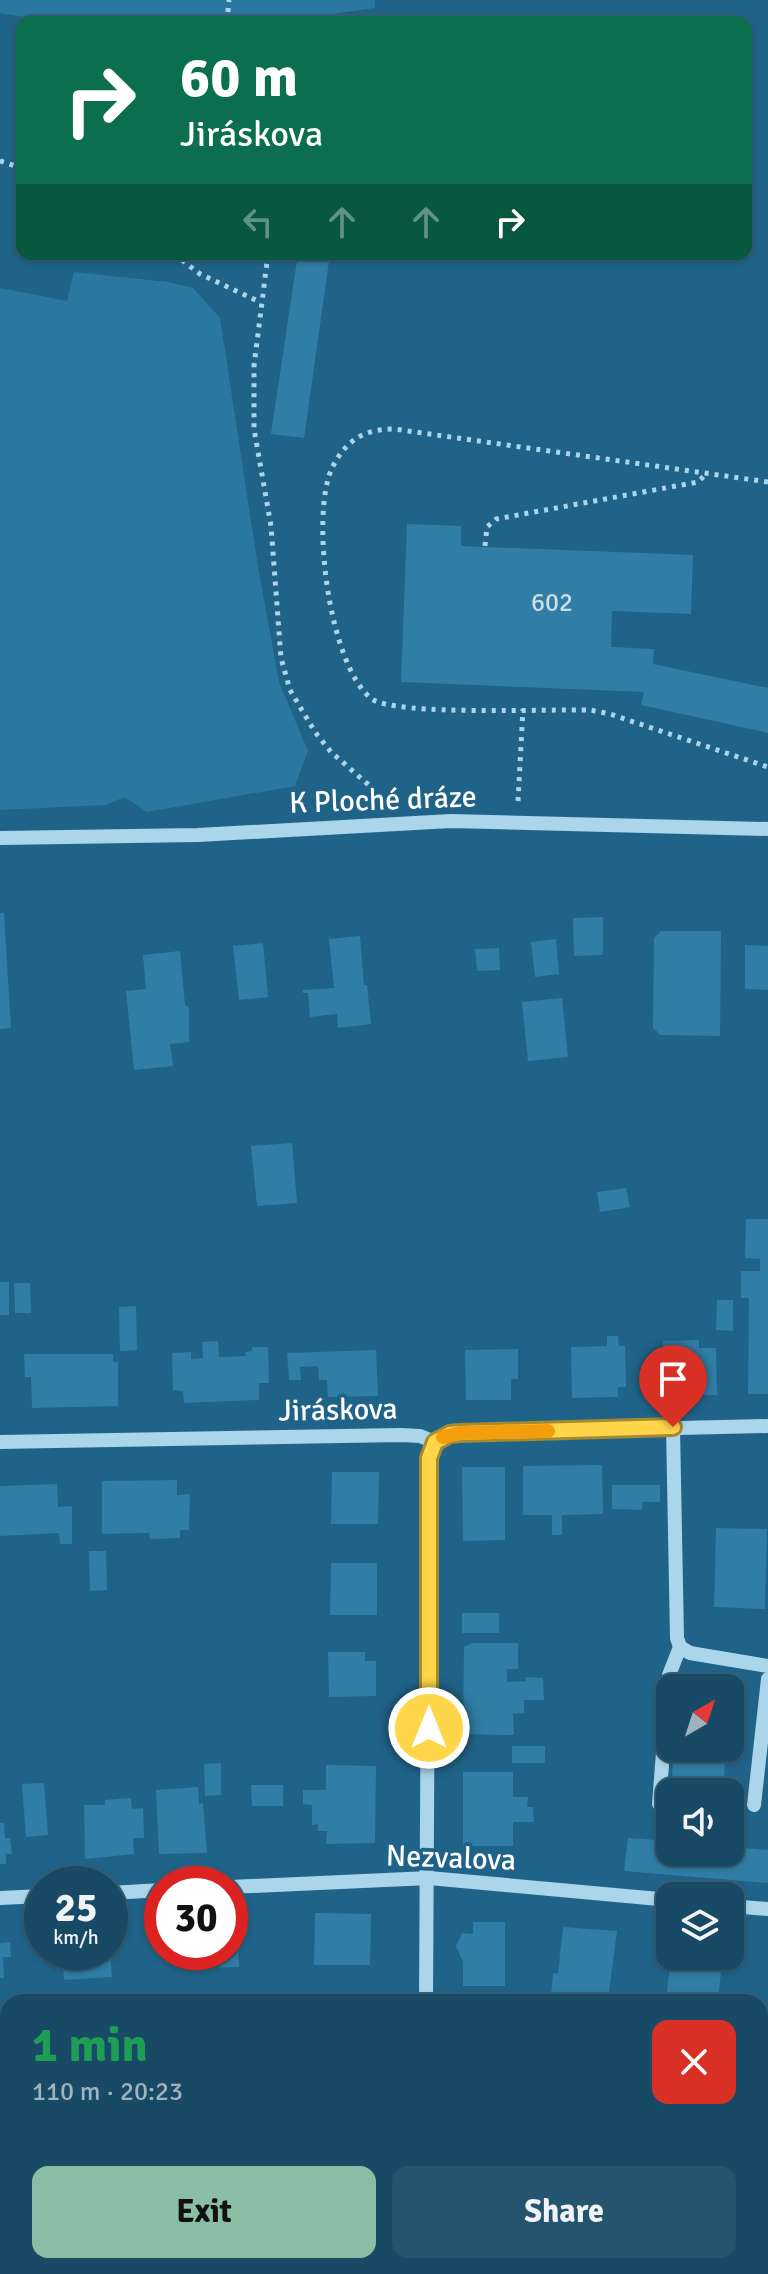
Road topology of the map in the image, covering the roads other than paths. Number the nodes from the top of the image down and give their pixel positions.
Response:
1 (768, 829) edge
2 (0, 838) edge
3 (768, 1426) edge
4 (673, 1427) junction
5 (0, 1442) edge
6 (435, 1442) junction
7 (680, 1647) junction
8 (768, 1666) edge
9 (768, 1679) edge
10 (661, 1778) edge
11 (754, 1805) dead end
12 (429, 1878) junction
13 (248, 1886) edge
14 (24, 1897) edge
15 (0, 1898) edge
16 (656, 1899) edge
17 (744, 1907) edge
18 (768, 1909) edge
19 (426, 1994) edge

1 - 2 street, K Ploché dráze
3 - 4 street, Jiráskova
4 - 6 street, Jiráskova
4 - 7 street
5 - 6 street, Jiráskova
6 - 12 street
7 - 8 street
7 - 10 street
9 - 11 street
12 - 13 street, Nezvalova
12 - 16 street, Nezvalova
12 - 19 street
14 - 15 street
17 - 18 street

